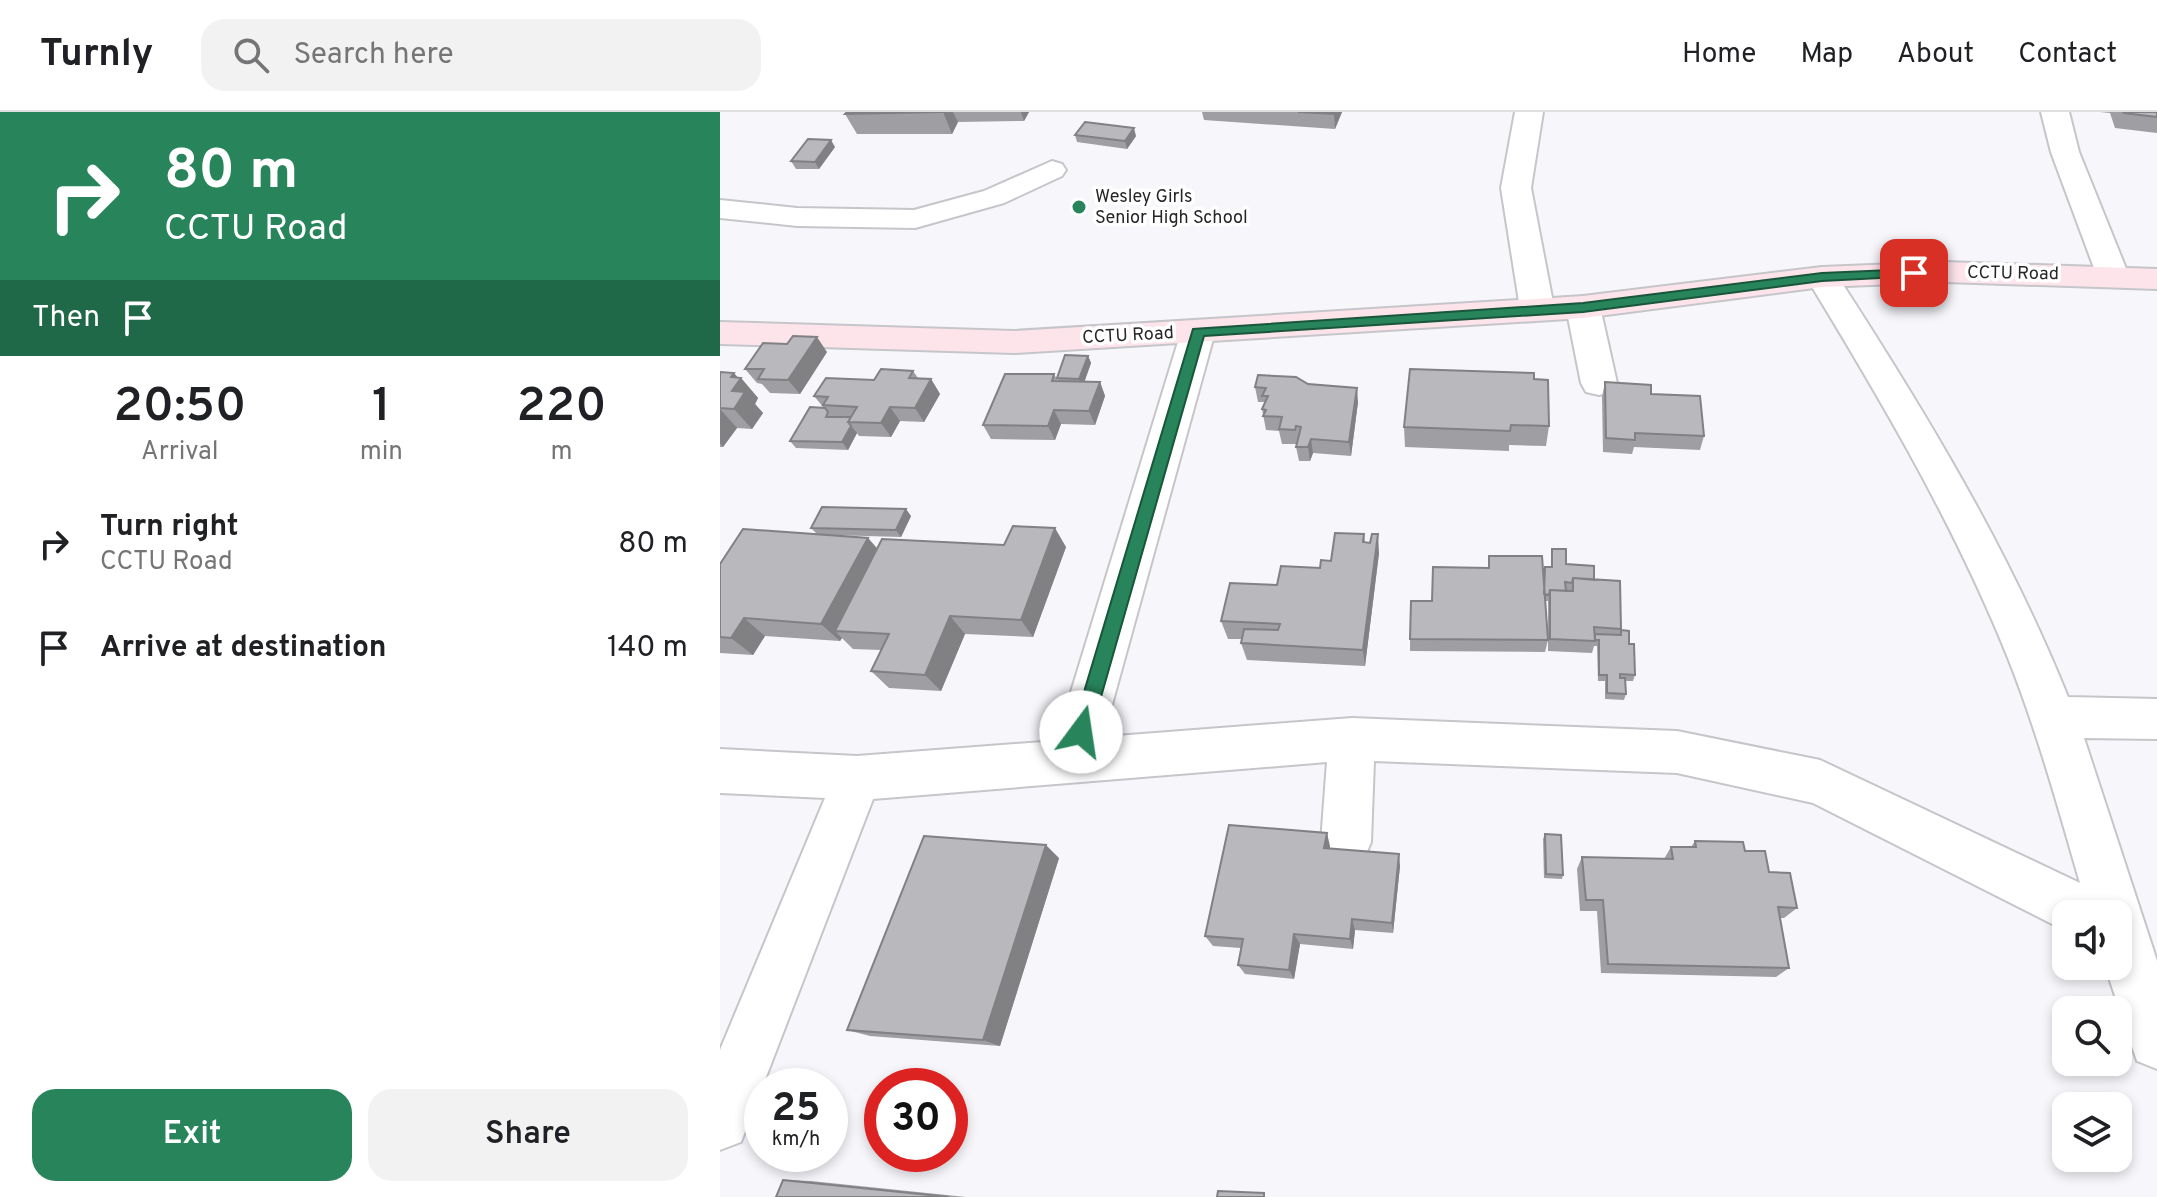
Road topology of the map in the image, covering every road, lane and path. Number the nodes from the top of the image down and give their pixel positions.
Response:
1 (1529, 112) edge
2 (2055, 112) edge
3 (1052, 170) dead end
4 (720, 209) edge
5 (2113, 276) junction
6 (1822, 277) junction
7 (2157, 279) edge
8 (1583, 307) junction
9 (1537, 308) junction
10 (1198, 332) junction
11 (720, 333) edge
12 (1599, 383) dead end
13 (2053, 717) junction
14 (2157, 719) edge
15 (1352, 739) junction
16 (1074, 762) junction
17 (720, 771) edge
18 (857, 778) junction
19 (1346, 842) dead end
20 (2066, 900) edge
21 (2106, 900) edge
22 (2132, 975) edge
23 (2157, 1041) edge
24 (720, 1121) edge

1 - 9 street
2 - 5 street
3 - 4 street
5 - 6 street, CCTU Road
5 - 7 street, CCTU Road
6 - 8 street, CCTU Road
6 - 13 street
8 - 9 street, CCTU Road
8 - 12 street
9 - 10 street, CCTU Road
10 - 11 street, CCTU Road
10 - 16 street
13 - 14 street
13 - 21 street
15 - 16 street
15 - 19 street
15 - 20 street
16 - 18 street
17 - 18 street
18 - 24 street
22 - 23 street

